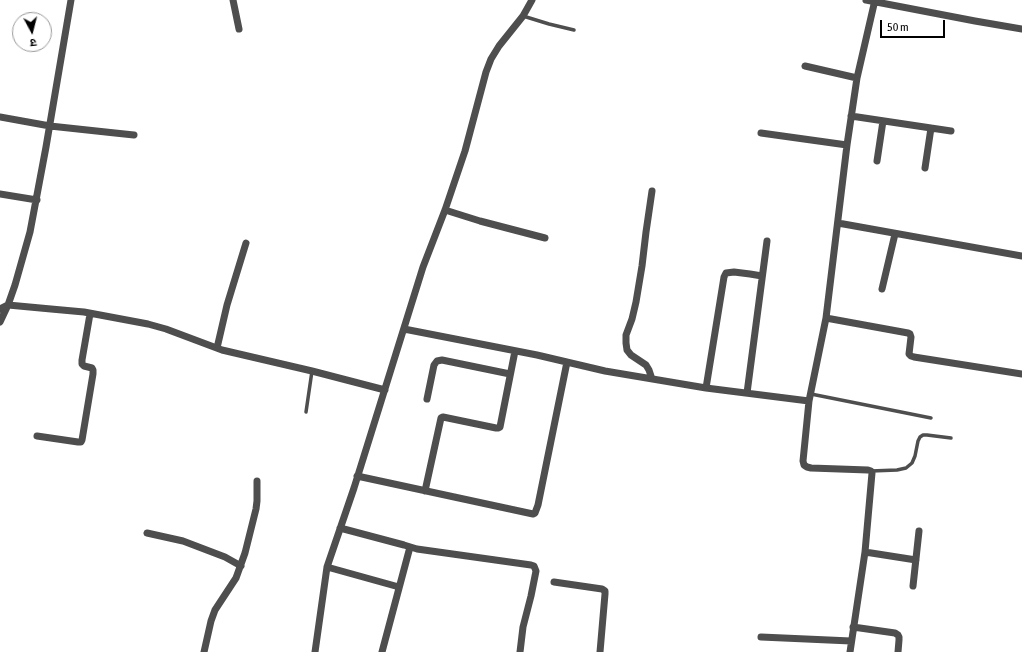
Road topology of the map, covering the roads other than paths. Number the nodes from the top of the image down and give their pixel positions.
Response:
1 (71, 0) edge
2 (233, 0) edge
3 (532, 0) edge
4 (866, 0) edge
5 (875, 1) edge
6 (523, 16) junction
7 (1022, 28) edge
8 (239, 29) dead end
9 (574, 30) dead end
10 (805, 66) dead end
11 (857, 78) junction
12 (851, 116) junction
13 (0, 117) edge
14 (883, 121) junction
15 (50, 126) junction
16 (931, 128) junction
17 (951, 131) dead end
18 (761, 133) dead end
19 (134, 135) dead end
20 (847, 145) junction
21 (877, 161) dead end
22 (925, 168) dead end
23 (652, 190) dead end
24 (0, 194) edge
25 (37, 200) junction
26 (445, 210) junction
27 (838, 223) junction
28 (895, 234) junction
29 (545, 238) dead end
30 (767, 241) dead end
31 (246, 243) dead end
32 (1022, 256) edge
33 (762, 276) junction
34 (882, 289) dead end
35 (8, 306) junction
36 (0, 309) edge
37 (90, 314) junction
38 (826, 318) junction
39 (0, 322) edge
40 (404, 330) junction
41 (217, 348) junction
42 (515, 351) junction
43 (567, 362) junction
44 (312, 371) junction
45 (510, 374) junction
46 (1022, 374) edge
47 (652, 379) junction
48 (706, 388) junction
49 (385, 390) junction
50 (747, 393) junction
51 (809, 398) junction
52 (427, 399) dead end
53 (306, 412) dead end
54 (931, 418) dead end
55 (37, 436) dead end
56 (951, 438) dead end
57 (871, 471) junction
58 (357, 476) junction
59 (256, 481) dead end
60 (425, 491) junction
61 (340, 528) junction
62 (919, 531) dead end
63 (147, 533) dead end
64 (410, 547) junction
65 (864, 552) junction
66 (916, 560) junction
67 (241, 566) junction
68 (327, 567) junction
69 (554, 582) dead end
70 (913, 586) dead end
71 (399, 587) junction
72 (853, 627) junction
73 (761, 637) dead end
74 (851, 641) junction
75 (204, 652) edge
76 (315, 652) edge
77 (382, 652) edge
78 (520, 652) edge
79 (600, 652) edge
80 (850, 652) edge
81 (898, 652) edge

1 - 15 street
2 - 8 street
3 - 6 street
4 - 5 street
5 - 7 street
5 - 11 street
6 - 9 lane
6 - 26 street
10 - 11 street
11 - 12 street
12 - 14 street
12 - 20 street
13 - 15 street
14 - 16 street
14 - 21 street
15 - 19 street
15 - 25 street
16 - 17 street
16 - 22 street
18 - 20 street
20 - 27 street
23 - 47 street
24 - 25 street
25 - 35 street
26 - 29 street
26 - 40 street
27 - 28 street
27 - 38 street
28 - 32 street
28 - 34 street
30 - 33 street
31 - 41 street
33 - 48 street
33 - 50 street
35 - 36 street
35 - 37 street
35 - 39 street
37 - 41 street
37 - 55 street
38 - 46 street
38 - 51 street
40 - 42 street
40 - 49 street
41 - 44 street
42 - 43 street
42 - 45 street
43 - 47 street
43 - 60 street
44 - 49 street
44 - 53 lane
45 - 52 street
45 - 60 street
47 - 48 street
48 - 50 street
49 - 58 street
50 - 51 street
51 - 54 lane
51 - 57 street
56 - 57 lane
57 - 65 street
58 - 60 street
58 - 61 street
59 - 67 street
61 - 64 street
61 - 68 street
62 - 66 street
63 - 67 street
64 - 71 street
64 - 78 street
65 - 66 street
65 - 72 street
66 - 70 street
67 - 75 street
68 - 71 street
68 - 76 street
69 - 79 street
71 - 77 street
72 - 74 street
72 - 81 street
73 - 74 street
74 - 80 street

